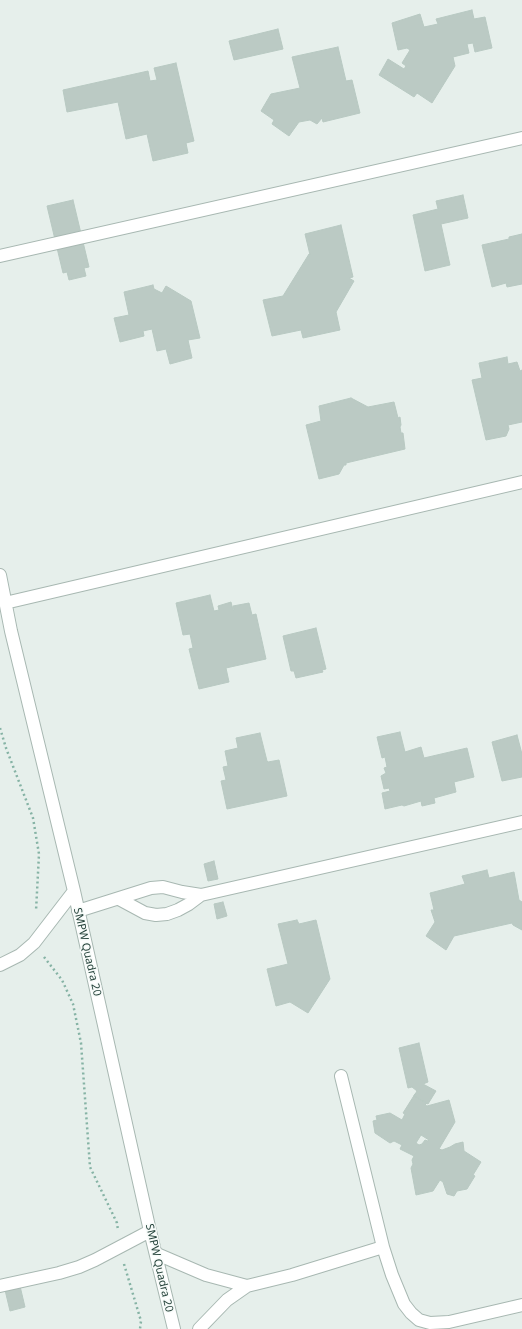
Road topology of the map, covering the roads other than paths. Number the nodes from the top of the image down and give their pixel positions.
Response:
1 (522, 138) edge
2 (0, 256) edge
3 (522, 482) edge
4 (0, 575) edge
5 (5, 603) junction
6 (0, 624) edge
7 (11, 631) junction
8 (522, 822) edge
9 (74, 891) junction
10 (201, 895) junction
11 (119, 899) junction
12 (78, 910) junction
13 (0, 965) edge
14 (341, 1076) dead end
15 (150, 1231) junction
16 (383, 1247) junction
17 (156, 1254) junction
18 (0, 1286) edge
19 (247, 1286) junction
20 (522, 1305) edge
21 (174, 1329) edge
22 (200, 1329) edge

1 - 2 street
3 - 5 street
4 - 5 street, SMPW Quadra 20
5 - 7 street, SMPW Quadra 20
6 - 7 street
7 - 9 street, SMPW Quadra 20
8 - 10 street
9 - 12 street, SMPW Quadra 20
9 - 13 street
10 - 11 street
10 - 11 street
11 - 12 street
12 - 15 street, SMPW Quadra 20
14 - 16 street
15 - 17 street, SMPW Quadra 20
15 - 18 street
16 - 19 street
16 - 20 street
17 - 19 street
17 - 21 street, SMPW Quadra 20
19 - 22 street

